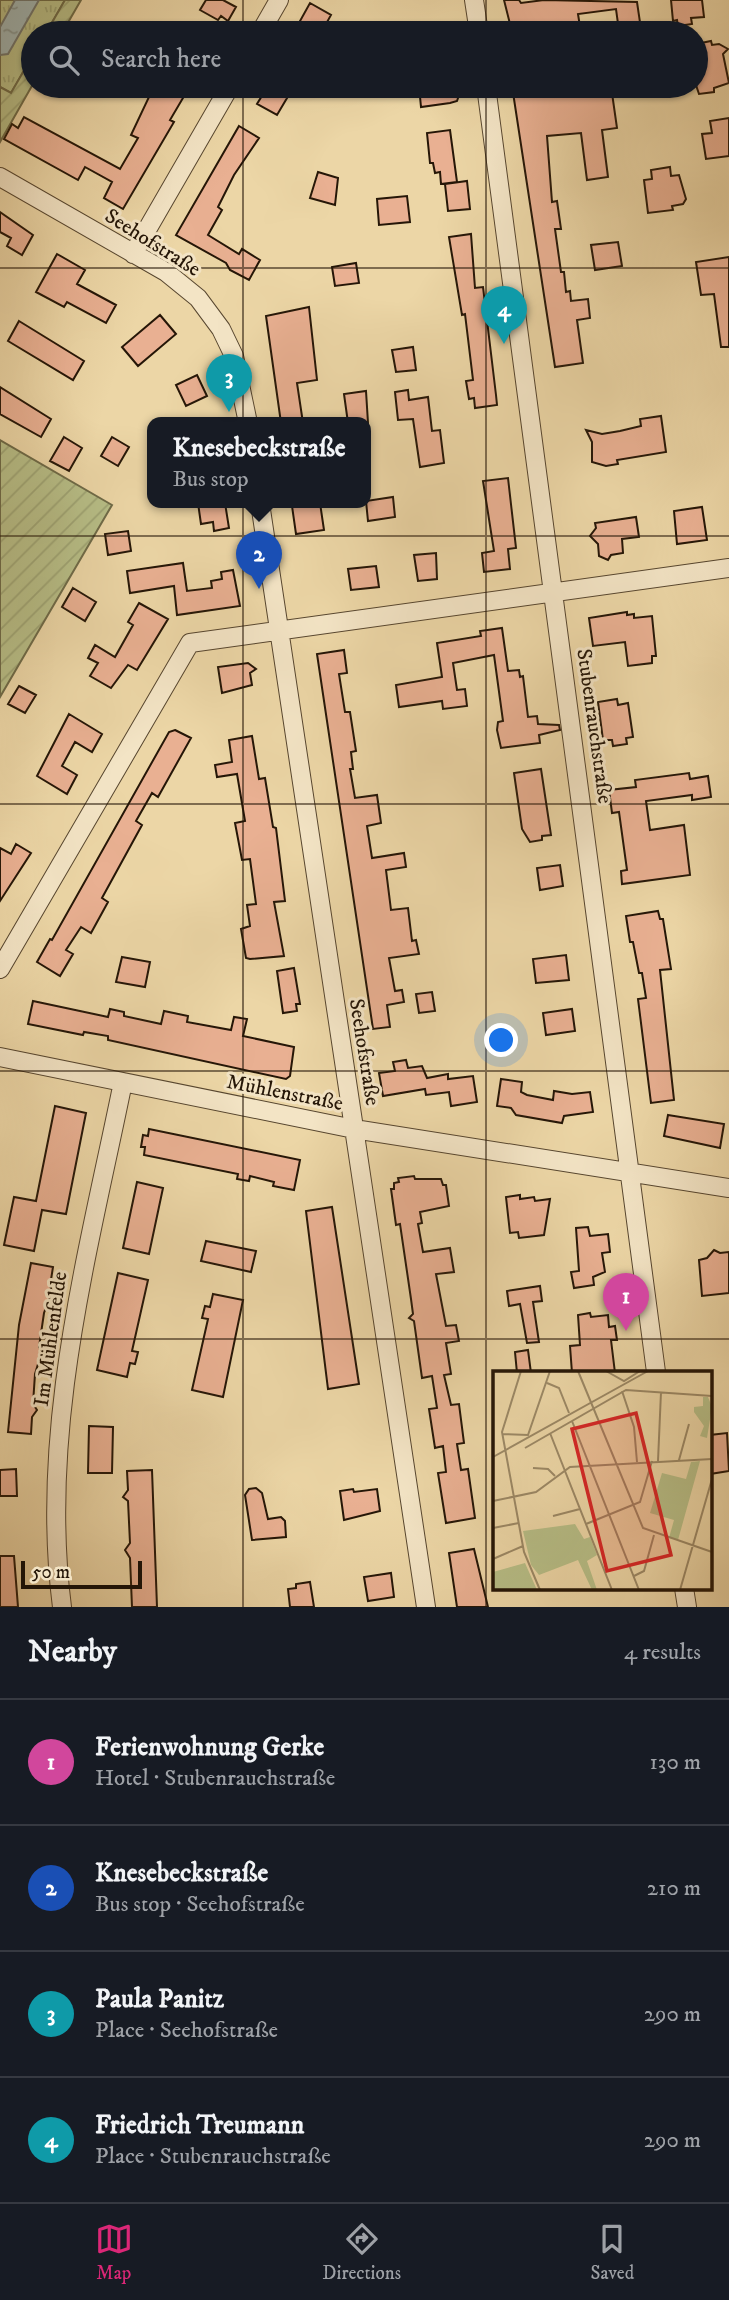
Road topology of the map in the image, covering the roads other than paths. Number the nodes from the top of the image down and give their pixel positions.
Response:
1 (279, 0) edge
2 (474, 0) edge
3 (267, 21) edge
4 (477, 21) edge
5 (223, 98) edge
6 (488, 98) edge
7 (0, 177) edge
8 (133, 254) junction
9 (246, 417) edge
10 (261, 508) edge
11 (729, 568) edge
12 (554, 592) junction
13 (279, 629) junction
14 (0, 969) edge
15 (0, 1057) edge
16 (123, 1082) junction
17 (354, 1129) junction
18 (631, 1173) junction
19 (729, 1188) edge
20 (656, 1371) edge
21 (62, 1607) edge
22 (426, 1607) edge

1 - 3 street
2 - 4 street
5 - 8 street
6 - 12 street, Stubenrauchstraße
7 - 8 street, Seehofstraße
8 - 9 street, Seehofstraße
10 - 13 street, Seehofstraße
11 - 12 street
12 - 13 street
12 - 18 street, Stubenrauchstraße
13 - 14 street
13 - 17 street, Seehofstraße
15 - 16 street, Mühlenstraße
16 - 17 street, Mühlenstraße
16 - 21 street, Im Mühlenfelde
17 - 18 street, Mühlenstraße
17 - 22 street, Seehofstraße
18 - 19 street, Mühlenstraße
18 - 20 street, Stubenrauchstraße

